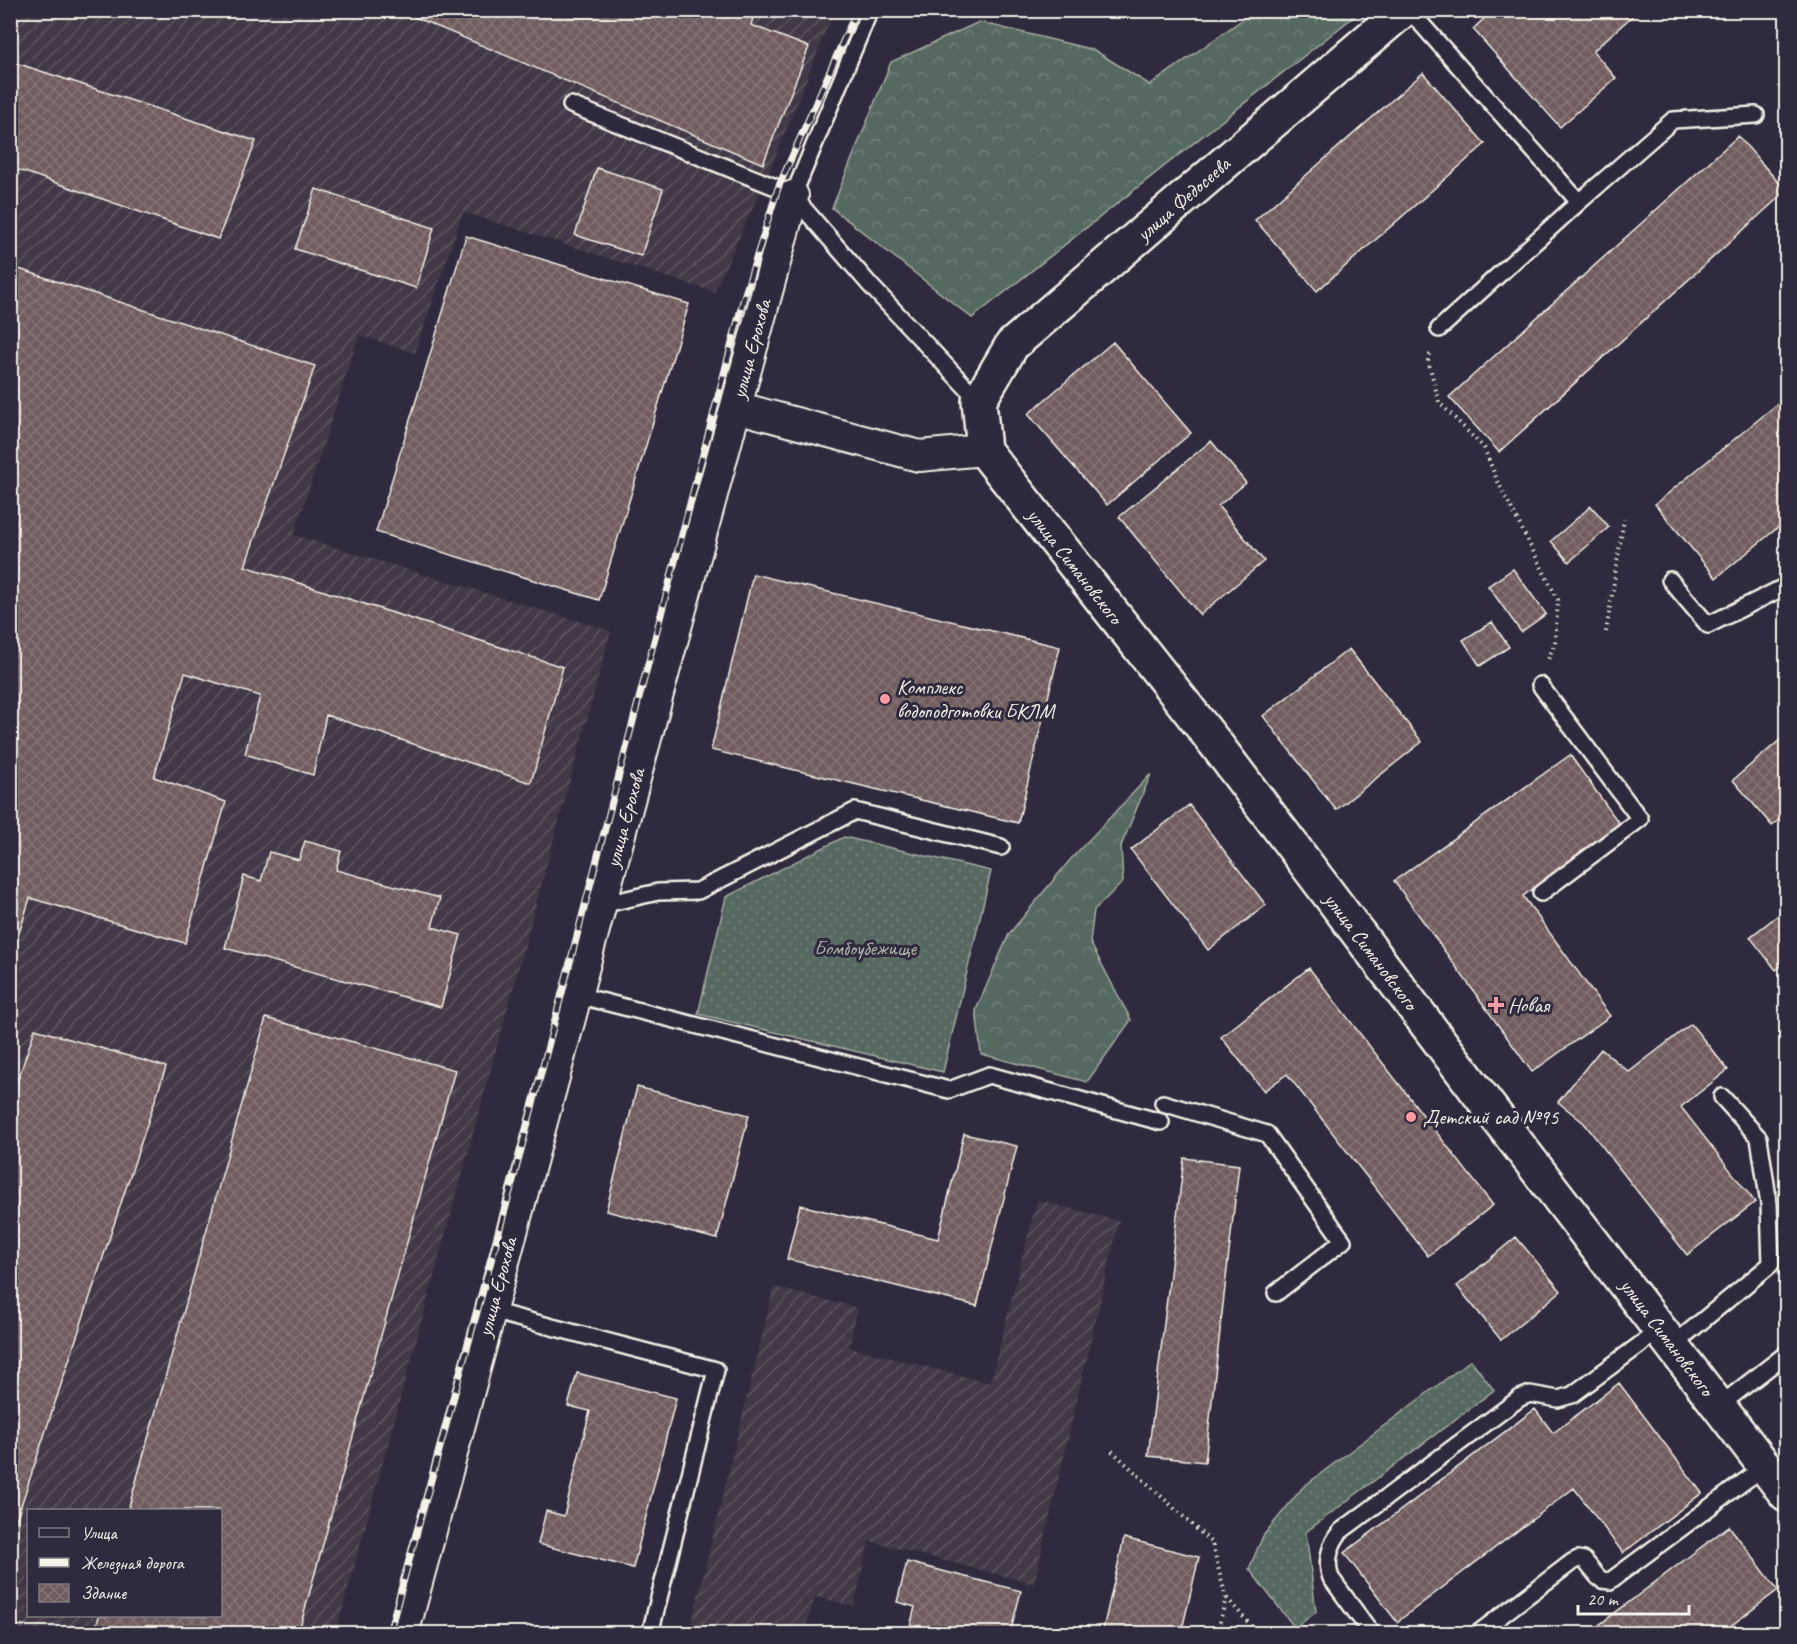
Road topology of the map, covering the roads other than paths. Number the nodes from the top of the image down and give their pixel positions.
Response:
1 (870, 10) edge
2 (1403, 10) edge
3 (1409, 10) edge
4 (571, 105) dead end
5 (1756, 116) dead end
6 (793, 196) junction
7 (1579, 202) junction
8 (1439, 329) road end
9 (979, 401) junction
10 (736, 407) junction
11 (984, 450) junction
12 (1670, 580) dead end
13 (1786, 586) edge
14 (1540, 685) dead end
15 (1001, 847) dead end
16 (1541, 893) dead end
17 (601, 905) junction
18 (577, 995) junction
19 (1722, 1097) dead end
20 (1163, 1103) dead end
21 (1161, 1122) dead end
22 (1276, 1293) dead end
23 (491, 1311) junction
24 (1667, 1337) junction
25 (1786, 1354) edge
26 (1719, 1406) junction
27 (1765, 1466) junction
28 (1786, 1494) edge
29 (403, 1634) edge
30 (650, 1634) edge
31 (1372, 1634) edge
32 (1477, 1634) edge

1 - 6 lane, улица Ерохова
2 - 9 street, улица Федосеева
3 - 7 lane
4 - 6 lane
5 - 7 lane
6 - 9 lane
6 - 10 street, улица Ерохова
7 - 8 lane
9 - 11 street
10 - 11 street
10 - 17 street, улица Ерохова
11 - 24 street, улица Симановского
12 - 13 lane
14 - 16 lane
15 - 17 lane
17 - 18 street, улица Ерохова
18 - 21 lane
18 - 23 street, улица Ерохова
19 - 24 lane
20 - 22 lane
23 - 29 street, улица Ерохова
23 - 30 lane
24 - 26 street, улица Симановского
24 - 31 lane
25 - 26 lane
26 - 27 street, улица Симановского
27 - 28 street, улица Симановского
27 - 32 lane

